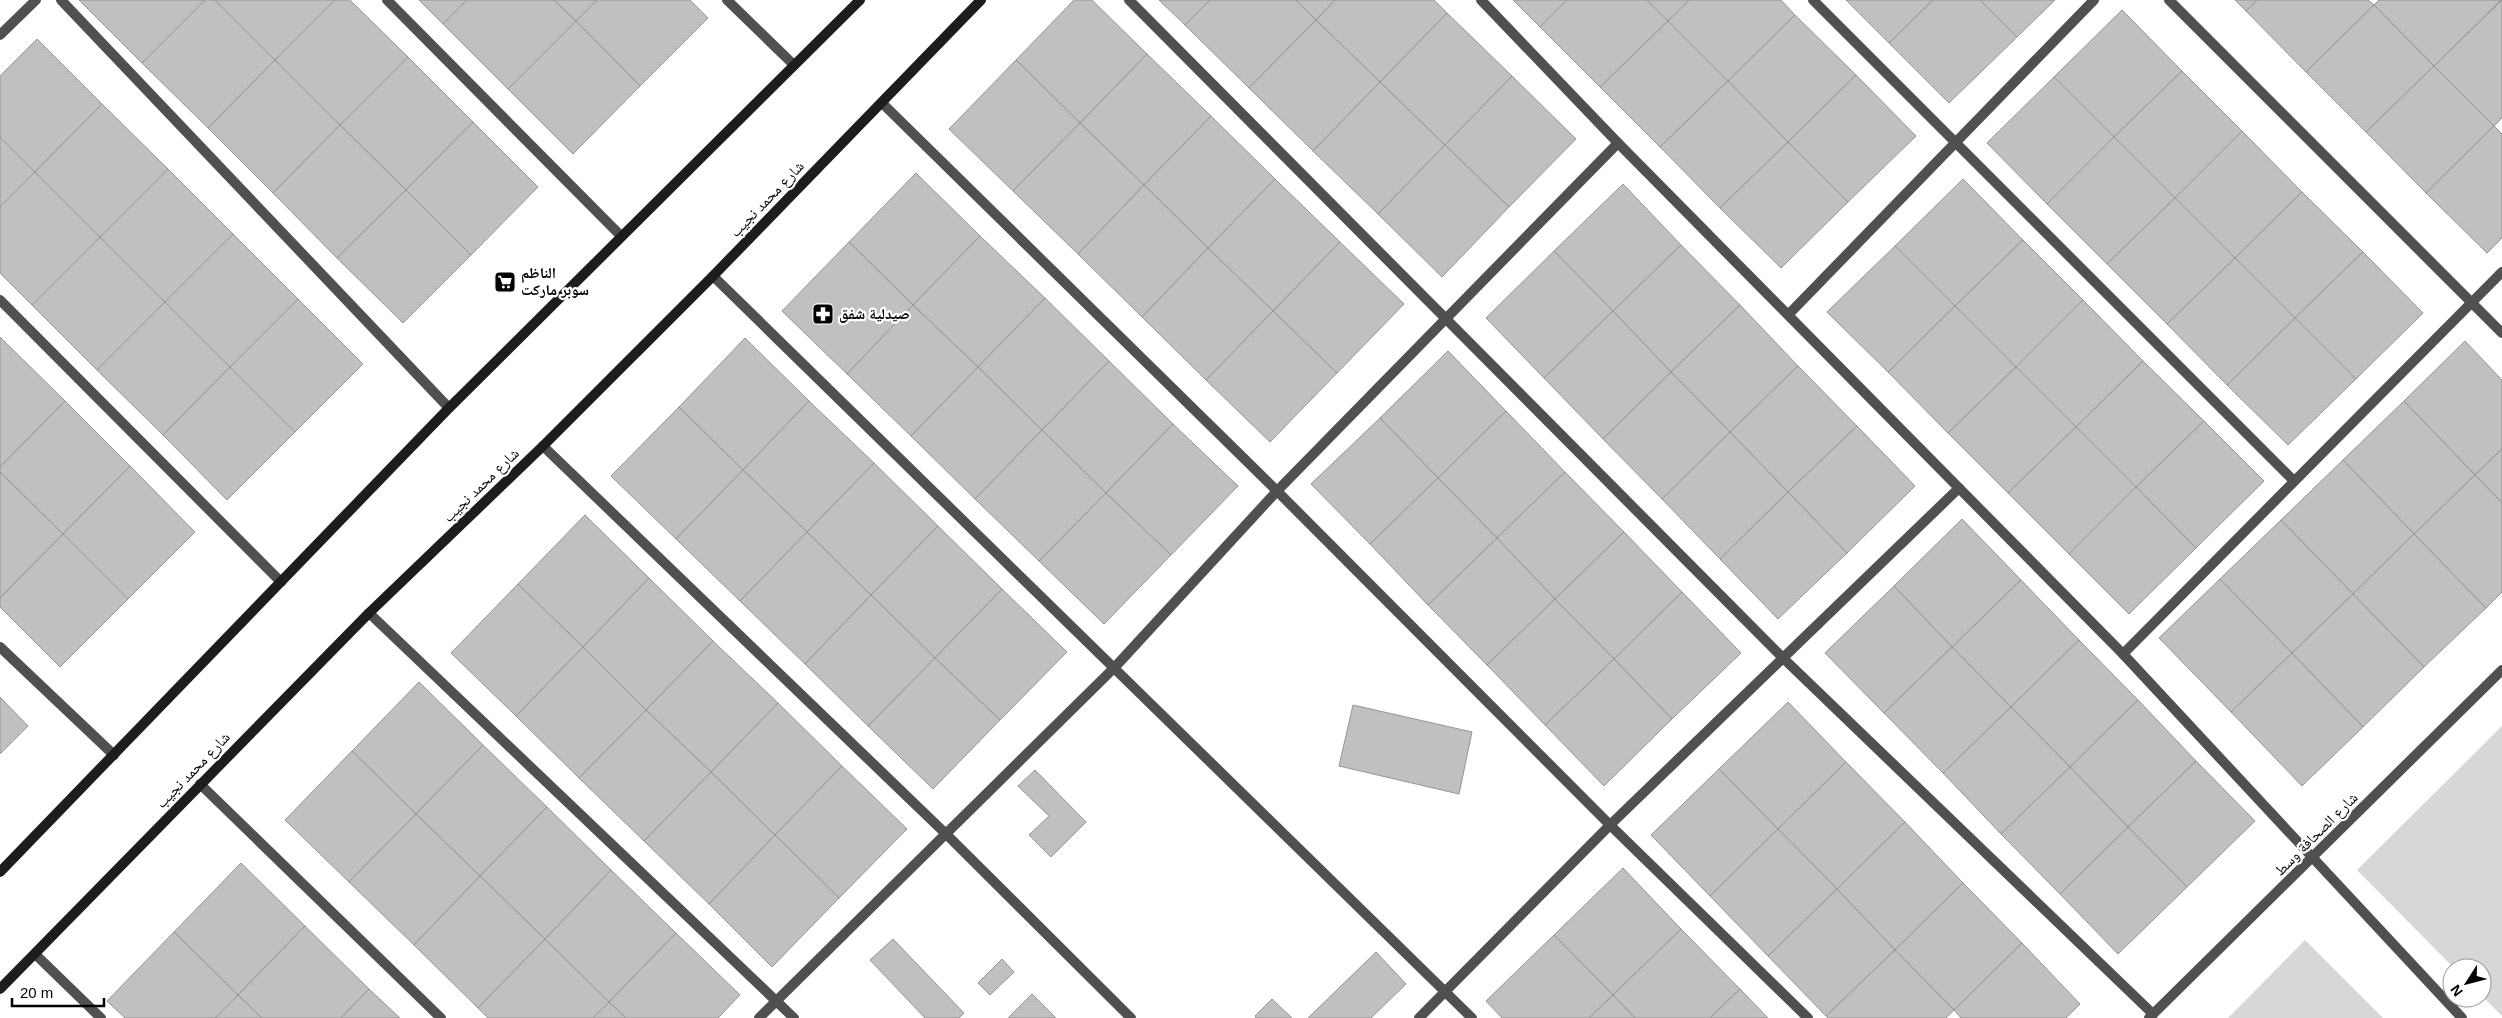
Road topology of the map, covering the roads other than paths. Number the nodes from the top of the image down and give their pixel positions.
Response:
1 (36, 0) edge
2 (61, 0) edge
3 (388, 0) edge
4 (727, 0) edge
5 (860, 0) edge
6 (981, 0) edge
7 (1130, 0) edge
8 (1481, 0) edge
9 (1813, 0) edge
10 (2094, 0) edge
11 (2169, 0) edge
12 (0, 35) edge
13 (794, 65) junction
14 (882, 103) junction
15 (1618, 143) junction
16 (1956, 143) junction
17 (621, 236) junction
18 (2502, 272) edge
19 (713, 276) junction
20 (0, 300) edge
21 (2471, 302) junction
22 (1789, 314) junction
23 (1446, 318) junction
24 (2502, 333) edge
25 (449, 408) junction
26 (543, 446) junction
27 (2294, 481) junction
28 (1959, 488) junction
29 (1277, 491) junction
30 (281, 582) junction
31 (369, 613) junction
32 (0, 647) edge
33 (2123, 654) junction
34 (1784, 658) junction
35 (1115, 667) junction
36 (2502, 670) edge
37 (114, 755) junction
38 (200, 784) junction
39 (1610, 825) junction
40 (944, 833) junction
41 (2313, 858) junction
42 (0, 872) edge
43 (35, 954) junction
44 (0, 989) edge
45 (1445, 992) junction
46 (777, 1000) junction
47 (2151, 1016) edge
48 (101, 1018) edge
49 (441, 1018) edge
50 (759, 1018) edge
51 (794, 1018) edge
52 (1131, 1018) edge
53 (1419, 1018) edge
54 (1472, 1018) edge
55 (1808, 1018) edge
56 (2462, 1018) edge

1 - 12 street
2 - 25 street
3 - 17 street
4 - 13 street
5 - 13 main road
6 - 14 main road, شارع محمد نجيب
7 - 23 street
8 - 15 street
9 - 16 street
10 - 16 street
11 - 21 street
13 - 17 main road
14 - 19 main road, شارع محمد نجيب
14 - 29 street
15 - 22 street
15 - 23 street
16 - 22 street
16 - 27 street
17 - 25 main road
18 - 21 street
19 - 26 main road, شارع محمد نجيب
19 - 35 street
20 - 30 street
21 - 24 street
21 - 27 street
22 - 28 street
23 - 29 street
23 - 34 street
25 - 30 main road
26 - 31 main road, شارع محمد نجيب
26 - 40 street
27 - 33 street
28 - 33 street
28 - 34 street
29 - 35 street
29 - 39 street
30 - 37 main road
31 - 38 main road, شارع محمد نجيب
31 - 46 street
32 - 37 street
33 - 41 street
34 - 39 street
34 - 47 street
35 - 40 street
35 - 45 street
36 - 41 street, شارع الصحافة وسط
37 - 42 main road
38 - 43 main road, شارع محمد نجيب
38 - 49 street
39 - 45 street
39 - 55 street
40 - 46 street
40 - 52 street
41 - 47 street, شارع الصحافة وسط
41 - 56 street
43 - 44 main road, شارع محمد نجيب
43 - 48 street
45 - 53 street
45 - 54 street
46 - 50 street
46 - 51 street

